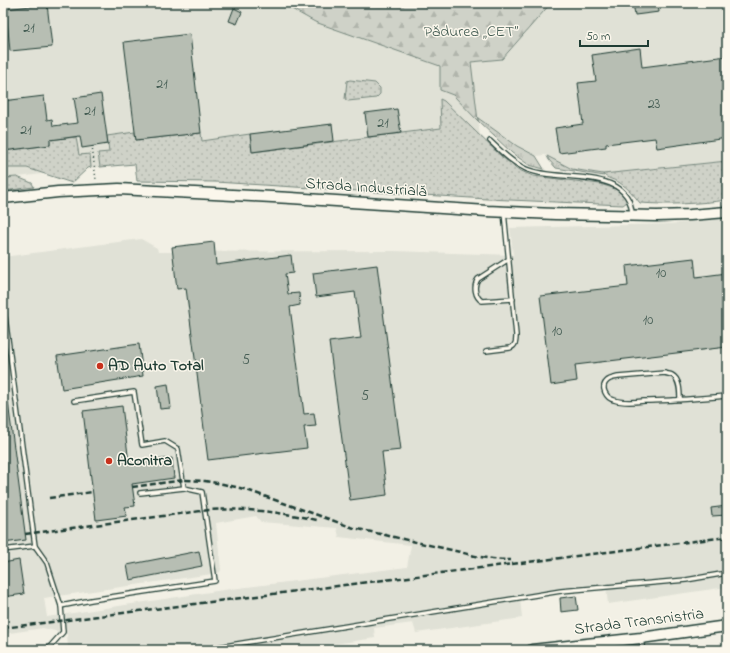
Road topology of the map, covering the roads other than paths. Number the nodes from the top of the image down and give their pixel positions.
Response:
1 (490, 141) dead end
2 (3, 198) edge
3 (504, 211) junction
4 (727, 212) edge
5 (632, 215) junction
6 (509, 258) junction
7 (513, 299) junction
8 (3, 301) edge
9 (486, 351) dead end
10 (727, 396) edge
11 (680, 400) junction
12 (74, 401) dead end
13 (184, 488) junction
14 (140, 493) dead end
15 (35, 546) junction
16 (3, 550) edge
17 (727, 573) edge
18 (61, 606) junction
19 (727, 626) edge
20 (641, 638) junction
21 (46, 650) edge
22 (200, 650) edge
23 (532, 650) edge
24 (643, 650) edge

1 - 5 lane
2 - 3 street, Strada Industrială
3 - 5 street, Strada Industrială
3 - 6 lane
4 - 5 street, Strada Industrială
6 - 7 lane
6 - 7 lane
7 - 9 lane
8 - 15 lane
10 - 11 lane
11 - 11 lane
12 - 13 lane
13 - 14 lane
13 - 18 lane
15 - 16 lane
15 - 18 lane
17 - 22 lane
18 - 21 lane
19 - 20 street, Strada Transnistria
20 - 23 street, Strada Transnistria
20 - 24 lane

